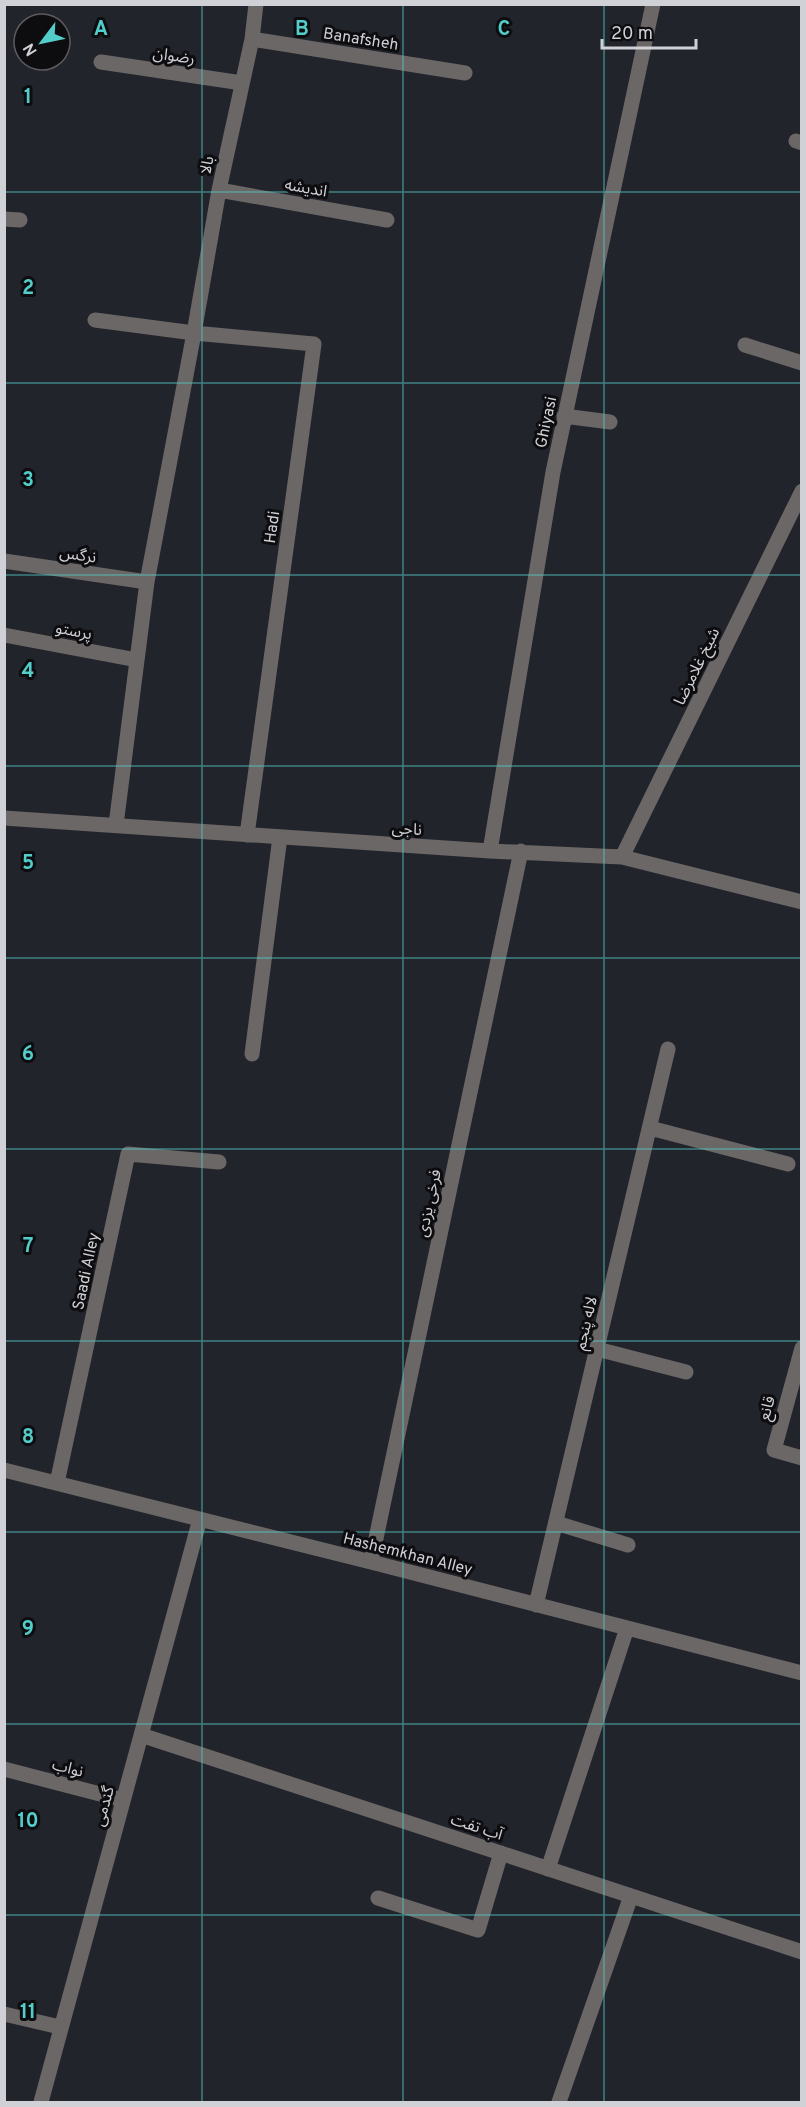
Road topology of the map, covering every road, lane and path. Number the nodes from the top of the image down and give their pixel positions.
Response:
1 (256, 4) edge
2 (653, 4) edge
3 (252, 39) junction
4 (101, 62) dead end
5 (465, 73) dead end
6 (242, 83) junction
7 (219, 190) junction
8 (387, 220) dead end
9 (95, 320) dead end
10 (194, 333) junction
11 (745, 345) dead end
12 (801, 363) edge
13 (564, 416) junction
14 (610, 422) dead end
15 (801, 491) edge
16 (4, 561) edge
17 (147, 582) junction
18 (4, 635) edge
19 (137, 660) junction
20 (4, 818) edge
21 (116, 825) junction
22 (247, 835) junction
23 (280, 837) junction
24 (490, 851) junction
25 (521, 851) junction
26 (622, 857) junction
27 (801, 902) edge
28 (668, 1049) dead end
29 (252, 1054) dead end
30 (650, 1128) junction
31 (219, 1162) dead end
32 (788, 1164) dead end
33 (801, 1348) edge
34 (597, 1349) junction
35 (686, 1372) dead end
36 (801, 1458) edge
37 (4, 1470) edge
38 (57, 1483) junction
39 (200, 1519) junction
40 (556, 1523) junction
41 (628, 1545) dead end
42 (371, 1562) junction
43 (536, 1605) junction
44 (627, 1628) junction
45 (801, 1673) edge
46 (141, 1735) junction
47 (4, 1769) edge
48 (123, 1800) junction
49 (501, 1853) junction
50 (548, 1869) junction
51 (631, 1896) junction
52 (378, 1898) dead end
53 (801, 1952) edge
54 (4, 2014) edge
55 (60, 2027) junction
56 (40, 2103) edge
57 (559, 2103) edge

1 - 3 street, بالا
2 - 13 street, Ghiyasi
3 - 5 street, Banafsheh
3 - 6 street, بالا
4 - 6 street, رضوان
6 - 7 street, بالا
7 - 8 street, اندیشه
7 - 10 street, بالا
9 - 10 street
10 - 17 street, بالا
10 - 22 street, Hadi
11 - 12 street
13 - 14 street
13 - 24 street, Ghiyasi
15 - 26 street, شیخ غلامرضا
16 - 17 street, نرگس
17 - 19 street, بالا
18 - 19 street, پرستو
19 - 21 street, بالا
20 - 21 street, ناجی
21 - 22 street, ناجی
22 - 23 street, ناجی
23 - 24 street, ناجی
23 - 29 street
24 - 25 street, ناجی
25 - 26 street, ناجی
25 - 42 street, فرخی یزدی
26 - 27 street, ناجی
28 - 30 street, لاله پنجم
30 - 32 street
30 - 34 street, لاله پنجم
31 - 38 street, Saadi Alley
33 - 36 street, قانع
34 - 35 street
34 - 40 street, لاله پنجم
37 - 38 street, Hashemkhan Alley
38 - 39 street, Hashemkhan Alley
39 - 42 street, Hashemkhan Alley
39 - 46 street, گندمی
40 - 41 street
40 - 43 street, لاله پنجم
42 - 43 street, Hashemkhan Alley
43 - 44 street, Hashemkhan Alley
44 - 45 street, Hashemkhan Alley
44 - 50 street
46 - 48 street, گندمی
46 - 49 street, آب تفت
47 - 48 street, نواب
48 - 55 street, گندمی
49 - 50 street, آب تفت
49 - 52 street
50 - 51 street, آب تفت
51 - 53 street, آب تفت
51 - 57 street
54 - 55 street
55 - 56 street, گندمی

